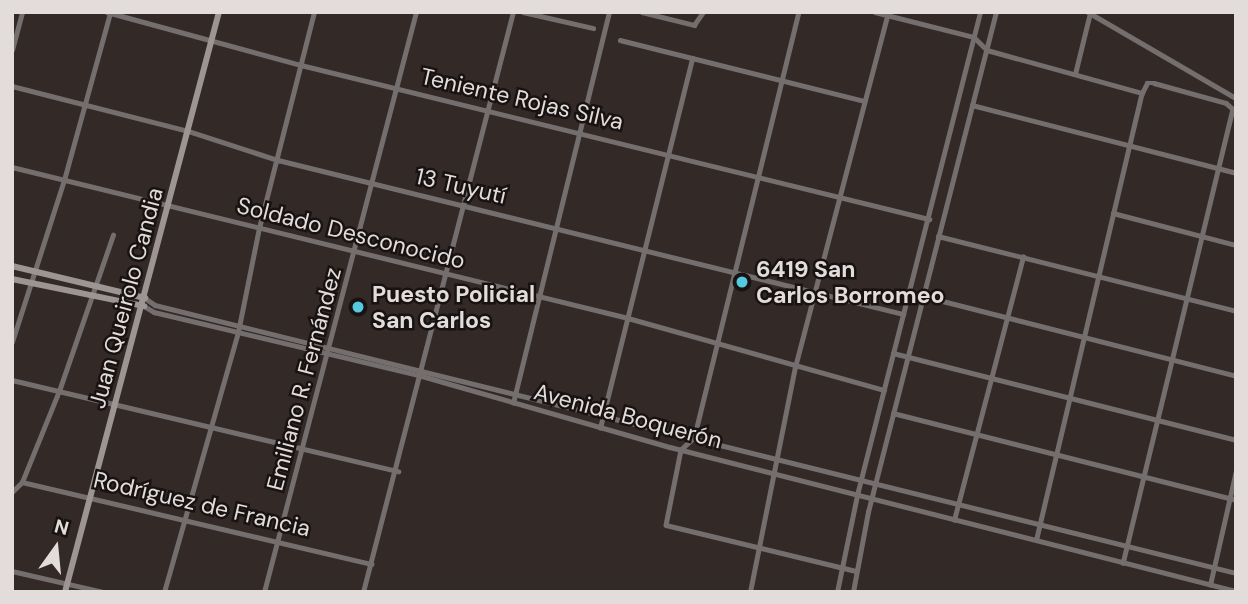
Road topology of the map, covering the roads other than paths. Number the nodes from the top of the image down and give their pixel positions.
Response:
1 (22, 12) edge
2 (109, 12) edge
3 (219, 12) edge
4 (314, 12) edge
5 (416, 12) edge
6 (513, 12) edge
7 (523, 12) edge
8 (608, 12) edge
9 (642, 12) edge
10 (703, 12) edge
11 (799, 12) edge
12 (875, 12) edge
13 (980, 12) edge
14 (996, 12) edge
15 (887, 14) edge
16 (1089, 14) edge
17 (593, 29) dead end
18 (974, 37) junction
19 (620, 40) dead end
20 (211, 42) junction
21 (986, 49) junction
22 (12, 50) edge
23 (692, 58) junction
24 (301, 65) junction
25 (1075, 74) junction
26 (784, 82) junction
27 (12, 86) edge
28 (395, 88) junction
29 (1142, 93) junction
30 (1236, 98) edge
31 (864, 101) junction
32 (86, 104) junction
33 (972, 105) junction
34 (489, 109) junction
35 (579, 130) junction
36 (188, 131) junction
37 (1129, 145) junction
38 (670, 152) junction
39 (278, 160) junction
40 (12, 167) edge
41 (1218, 169) junction
42 (1236, 173) edge
43 (760, 176) junction
44 (64, 180) junction
45 (373, 184) junction
46 (838, 195) junction
47 (464, 204) junction
48 (169, 207) junction
49 (1113, 213) junction
50 (929, 219) junction
51 (554, 226) junction
52 (259, 228) junction
53 (113, 235) dead end
54 (938, 236) junction
55 (1201, 236) junction
56 (1236, 245) edge
57 (644, 248) junction
58 (356, 252) junction
59 (1023, 257) junction
60 (12, 266) edge
61 (736, 271) junction
62 (36, 272) junction
63 (447, 274) junction
64 (1097, 276) junction
65 (12, 279) edge
66 (30, 284) junction
67 (97, 288) junction
68 (815, 292) junction
69 (537, 295) junction
70 (94, 296) junction
71 (923, 296) junction
72 (1185, 298) junction
73 (144, 302) junction
74 (1236, 311) edge
75 (903, 314) junction
76 (1006, 317) junction
77 (628, 318) junction
78 (238, 324) junction
79 (238, 332) junction
80 (1083, 337) junction
81 (12, 342) edge
82 (331, 346) junction
83 (718, 347) junction
84 (893, 353) junction
85 (329, 354) junction
86 (908, 356) junction
87 (1171, 359) junction
88 (795, 367) junction
89 (424, 369) junction
90 (422, 376) junction
91 (1236, 376) edge
92 (992, 378) junction
93 (12, 380) edge
94 (884, 390) junction
95 (59, 391) junction
96 (515, 391) junction
97 (1070, 397) junction
98 (513, 403) junction
99 (116, 404) junction
100 (893, 413) junction
101 (603, 414) junction
102 (1156, 419) junction
103 (212, 426) junction
104 (600, 428) junction
105 (977, 435) junction
106 (695, 438) junction
107 (1236, 440) edge
108 (304, 448) junction
109 (681, 450) junction
110 (1056, 454) junction
111 (777, 456) junction
112 (398, 471) junction
113 (1236, 471) edge
114 (774, 472) junction
115 (1143, 476) junction
116 (861, 480) junction
117 (22, 481) junction
118 (875, 484) junction
119 (13, 489) edge
120 (91, 495) junction
121 (857, 495) junction
122 (871, 498) junction
123 (1233, 500) edge
124 (959, 503) junction
125 (186, 517) junction
126 (954, 520) junction
127 (1040, 524) junction
128 (279, 539) junction
129 (1035, 540) junction
130 (1127, 545) junction
131 (759, 548) junction
132 (1123, 563) junction
133 (372, 564) junction
134 (1213, 567) junction
135 (842, 569) junction
136 (12, 571) edge
137 (856, 571) junction
138 (1236, 573) edge
139 (67, 583) junction
140 (1210, 585) junction
141 (1236, 591) edge
142 (65, 592) edge
143 (104, 592) edge
144 (164, 592) edge
145 (264, 592) edge
146 (363, 592) edge
147 (750, 592) edge
148 (837, 592) edge
149 (853, 592) edge

1 - 22 street
2 - 20 street, Teniente Rojas Silva
2 - 32 street
3 - 20 street, Juan Queirolo Candia
4 - 24 street
5 - 28 street, Emiliano R. Fernández
6 - 34 street
7 - 17 street
8 - 35 street
9 - 10 street
11 - 26 street
12 - 15 street
13 - 18 street
14 - 21 street
15 - 18 street
15 - 31 street
16 - 25 street
16 - 30 street
18 - 21 street
18 - 50 street
19 - 23 street
20 - 24 street, Teniente Rojas Silva
20 - 36 street, Juan Queirolo Candia
21 - 25 street
21 - 33 street
23 - 26 street
23 - 38 street
24 - 28 street, Teniente Rojas Silva
24 - 39 street
25 - 29 street
26 - 31 street
26 - 43 street
27 - 32 street, 13 Tuyutí
28 - 34 street, Teniente Rojas Silva
28 - 45 street, Emiliano R. Fernández
29 - 37 street
29 - 41 street
31 - 46 street
32 - 36 street, 13 Tuyutí
32 - 44 street
33 - 37 street
33 - 54 street
34 - 35 street, Teniente Rojas Silva
34 - 47 street
35 - 38 street, Teniente Rojas Silva
35 - 51 street
36 - 39 street, 13 Tuyutí
36 - 48 street, Juan Queirolo Candia
37 - 41 street
37 - 49 street
38 - 43 street, Teniente Rojas Silva
38 - 57 street
39 - 45 street, 13 Tuyutí
39 - 52 street
40 - 44 street, Soldado Desconocido
41 - 42 street
41 - 55 street
43 - 46 street, Teniente Rojas Silva
43 - 61 street
44 - 48 street, Soldado Desconocido
44 - 62 street
45 - 47 street, 13 Tuyutí
45 - 58 street, Emiliano R. Fernández
46 - 50 street, Teniente Rojas Silva
46 - 68 street
47 - 51 street, 13 Tuyutí
47 - 63 street
48 - 52 street, Soldado Desconocido
48 - 73 street, Juan Queirolo Candia
49 - 55 street
49 - 64 street
50 - 75 street
51 - 57 street, 13 Tuyutí
51 - 69 street
52 - 58 street, Soldado Desconocido
52 - 78 street
53 - 67 street
54 - 59 street
54 - 71 street
55 - 56 street
55 - 72 street
57 - 61 street, 13 Tuyutí
57 - 77 street
58 - 63 street, Soldado Desconocido
58 - 82 street, Emiliano R. Fernández
59 - 64 street
59 - 76 street
60 - 62 street, Avenida Boquerón
61 - 68 street, 13 Tuyutí
61 - 83 street
62 - 66 street
62 - 67 street, Avenida Boquerón
63 - 69 street, Soldado Desconocido
63 - 89 street
64 - 72 street
64 - 80 street
65 - 66 street, Avenida Boquerón
66 - 70 street, Avenida Boquerón
66 - 81 street
67 - 70 street
67 - 73 street, Avenida Boquerón
68 - 75 street, 13 Tuyutí
68 - 88 street
69 - 77 street, Soldado Desconocido
69 - 96 street
70 - 73 street, Avenida Boquerón
70 - 95 street
71 - 76 street
71 - 86 street
72 - 74 street
72 - 87 street
73 - 78 street, Avenida Boquerón
73 - 79 street, Avenida Boquerón
73 - 99 street, Juan Queirolo Candia
75 - 84 street
76 - 80 street
76 - 92 street
77 - 83 street, Soldado Desconocido
77 - 101 street
78 - 79 street
78 - 82 street, Avenida Boquerón
79 - 85 street, Avenida Boquerón
79 - 103 street
80 - 87 street
80 - 97 street
82 - 85 street, Emiliano R. Fernández
82 - 89 street, Avenida Boquerón
83 - 88 street, Soldado Desconocido
83 - 106 street
84 - 86 street
84 - 94 street
85 - 90 street, Avenida Boquerón
85 - 108 street, Emiliano R. Fernández
86 - 92 street
86 - 100 street
87 - 91 street
87 - 102 street
88 - 94 street, Soldado Desconocido
88 - 111 street
89 - 90 street
89 - 96 street, Avenida Boquerón
90 - 98 street, Avenida Boquerón
90 - 112 street
92 - 97 street
92 - 105 street
93 - 95 street
94 - 116 street
95 - 99 street
95 - 117 street
96 - 98 street
96 - 101 street, Avenida Boquerón
97 - 102 street
97 - 110 street
98 - 104 street, Avenida Boquerón
99 - 103 street
99 - 120 street, Juan Queirolo Candia
100 - 105 street
100 - 118 street
101 - 104 street
101 - 106 street, Avenida Boquerón
102 - 107 street
102 - 115 street
103 - 108 street
103 - 125 street
104 - 109 street, Avenida Boquerón
105 - 110 street
105 - 124 street
106 - 109 street
106 - 111 street, Avenida Boquerón
108 - 112 street
108 - 128 street, Emiliano R. Fernández
109 - 114 street, Avenida Boquerón
109 - 131 street
110 - 115 street
110 - 127 street
111 - 114 street
111 - 116 street, Avenida Boquerón
112 - 133 street
113 - 123 street
114 - 121 street, Avenida Boquerón
114 - 131 street
115 - 123 street
115 - 130 street
116 - 118 street, Avenida Boquerón
116 - 121 street
117 - 119 street
117 - 120 street, Rodríguez de Francia
118 - 122 street
118 - 124 street, Avenida Boquerón
120 - 125 street, Rodríguez de Francia
120 - 139 street, Juan Queirolo Candia
121 - 122 street, Avenida Boquerón
121 - 135 street
122 - 126 street, Avenida Boquerón
122 - 137 street
123 - 134 street
124 - 126 street
124 - 127 street, Avenida Boquerón
125 - 128 street, Rodríguez de Francia
125 - 144 street
126 - 129 street, Avenida Boquerón
127 - 129 street
127 - 130 street, Avenida Boquerón
128 - 133 street, Rodríguez de Francia
128 - 145 street, Emiliano R. Fernández
129 - 132 street, Avenida Boquerón
130 - 132 street
130 - 134 street, Avenida Boquerón
131 - 135 street
131 - 147 street
132 - 140 street, Avenida Boquerón
133 - 146 street
134 - 138 street, Avenida Boquerón
134 - 140 street
135 - 137 street
135 - 148 street
136 - 139 street
137 - 149 street
139 - 142 street, Juan Queirolo Candia
139 - 143 street
140 - 141 street, Avenida Boquerón

